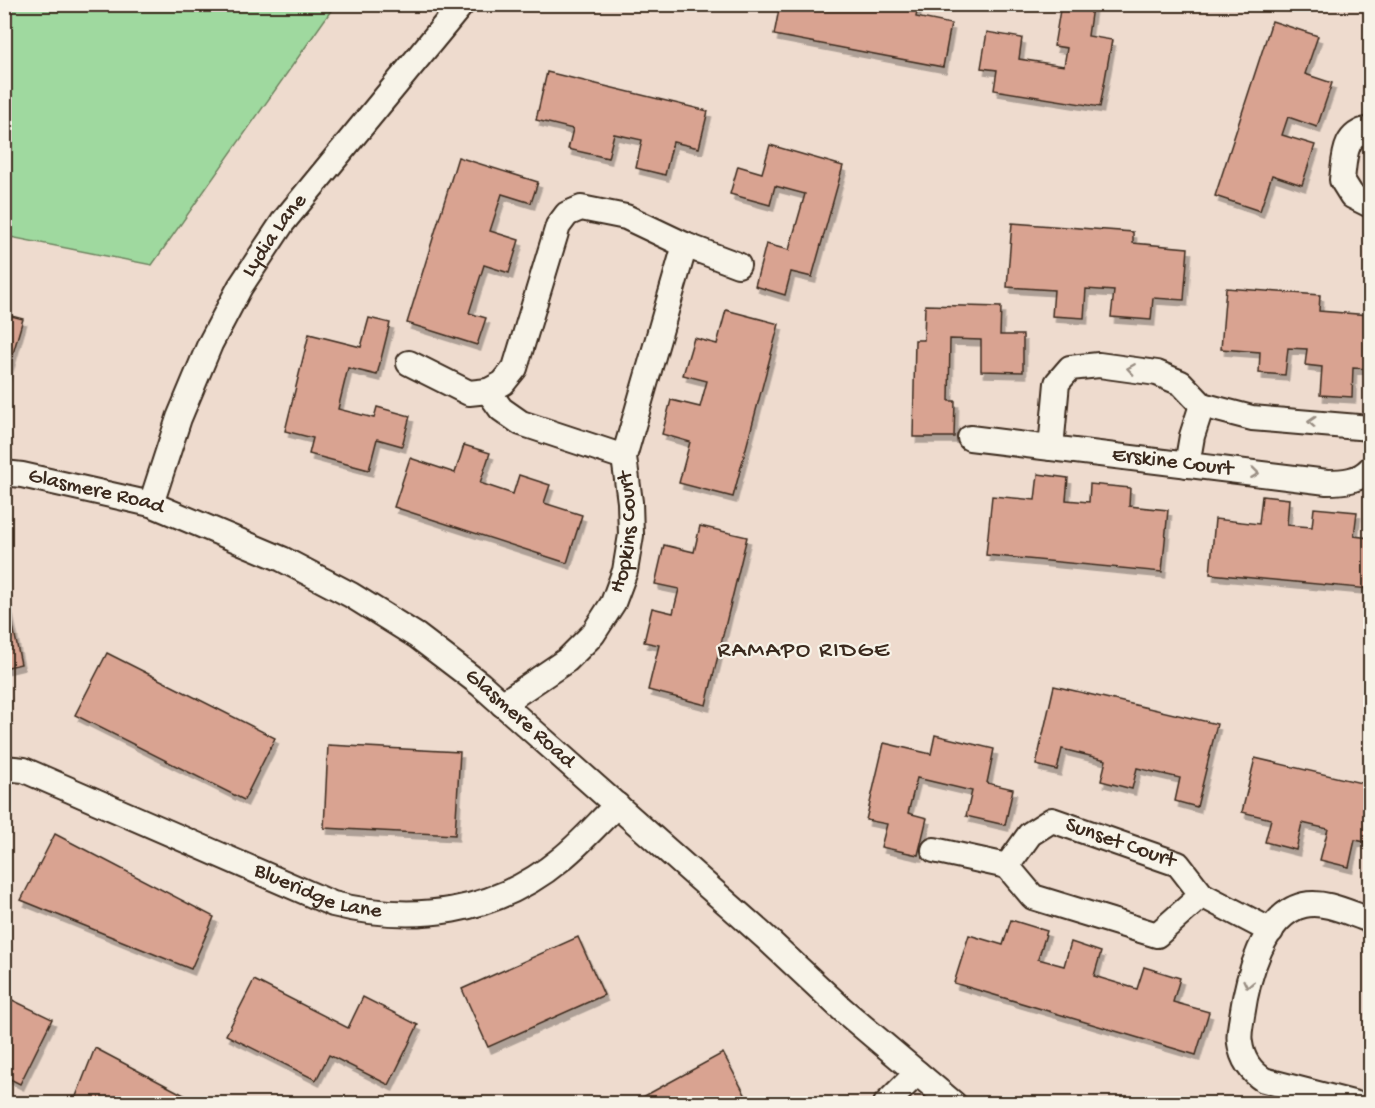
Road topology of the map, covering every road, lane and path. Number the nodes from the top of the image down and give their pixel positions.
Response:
1 (462, 4) edge
2 (1371, 129) edge
3 (1371, 205) edge
4 (685, 246) junction
5 (738, 265) dead end
6 (409, 363) dead end
7 (488, 391) junction
8 (1202, 405) junction
9 (1371, 428) edge
10 (970, 438) dead end
11 (1051, 448) junction
12 (624, 457) junction
13 (1187, 465) junction
14 (1371, 470) edge
15 (4, 473) edge
16 (151, 504) junction
17 (502, 704) junction
18 (4, 768) edge
19 (617, 805) junction
20 (934, 850) dead end
21 (1007, 866) junction
22 (1202, 895) junction
23 (1371, 920) edge
24 (1271, 931) junction
25 (916, 1073) junction
26 (886, 1104) edge
27 (954, 1104) edge
28 (1357, 1104) edge

1 - 16 street, Lydia Lane
2 - 3 street
4 - 5 street
4 - 7 street
4 - 12 street, Hopkins Court
6 - 7 street
7 - 12 street
9 -> 8 street
8 -> 11 street
8 - 13 street
10 - 11 street, Erskine Court
11 - 13 street, Erskine Court
12 - 17 street, Hopkins Court
13 -> 14 street, Erskine Court
15 - 16 street, Glasmere Road
16 - 17 street, Glasmere Road
17 - 19 street, Glasmere Road
18 - 19 street, Blueridge Lane
19 - 25 street, Glasmere Road
20 - 21 street
21 - 22 street
21 - 22 street, Sunset Court
22 - 24 street, Sunset Court
23 - 24 street
24 -> 28 street
25 - 26 street
25 - 27 street, Glasmere Road

